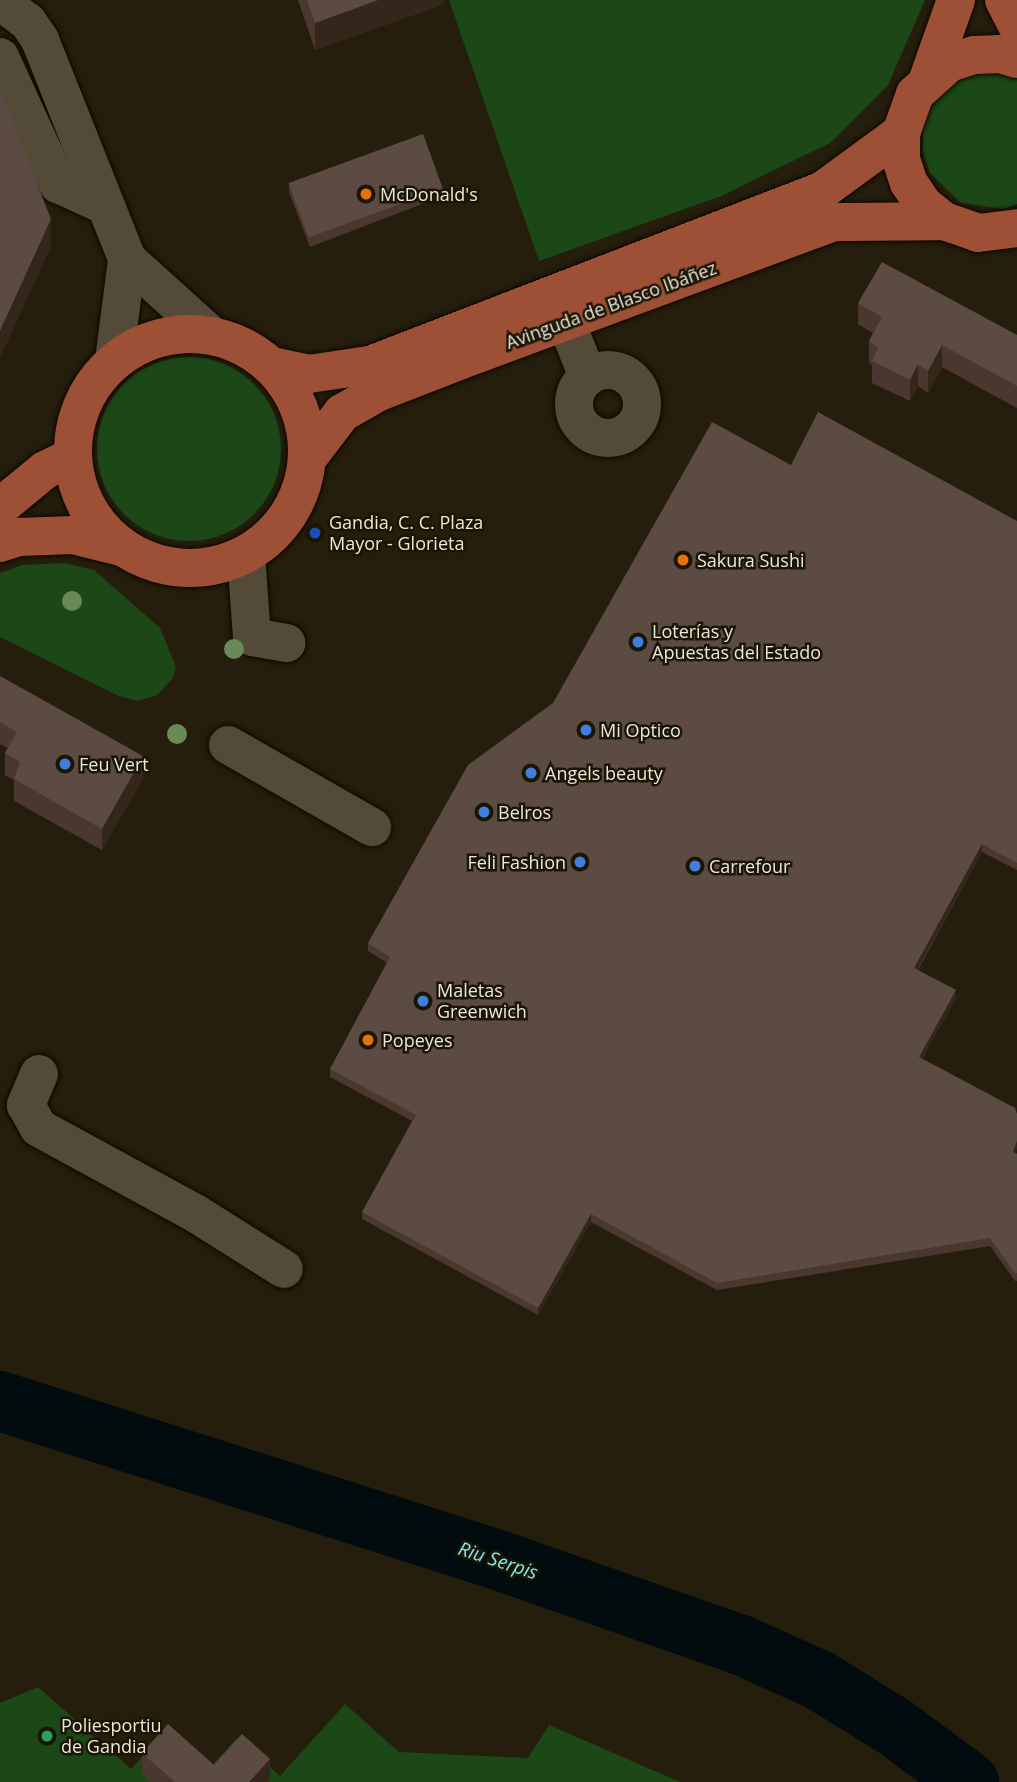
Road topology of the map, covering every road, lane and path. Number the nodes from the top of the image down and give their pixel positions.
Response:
1 (956, 0) edge
2 (1004, 0) edge
3 (0, 1) edge
4 (1017, 25) edge
5 (0, 57) edge
6 (1017, 59) edge
7 (928, 79) junction
8 (901, 133) junction
9 (106, 206) junction
10 (961, 227) junction
11 (1017, 228) edge
12 (127, 259) junction
13 (1017, 261) edge
14 (566, 322) junction
15 (211, 335) junction
16 (114, 361) junction
17 (272, 366) junction
18 (588, 377) dead end
19 (72, 457) junction
20 (307, 459) junction
21 (0, 507) edge
22 (0, 543) edge
23 (122, 547) junction
24 (246, 554) junction
25 (286, 643) dead end
26 (228, 745) dead end
27 (372, 827) dead end
28 (39, 1074) dead end
29 (284, 1269) dead end

1 - 7 main road
2 - 4 main road
3 - 9 street
5 - 9 street
6 - 7 main road
7 - 8 main road
8 - 10 main road
8 - 17 main road, Avinguda de Blasco Ibáñez
9 - 12 street
10 - 11 main road, Avinguda de Blasco Ibáñez
10 - 13 main road
10 - 14 main road, Avinguda de Blasco Ibáñez
12 - 15 street
12 - 16 street
14 - 18 street
14 - 20 main road, Avinguda de Blasco Ibáñez
15 - 16 main road
15 - 17 main road
16 - 19 main road
17 - 20 main road
19 - 21 main road
19 - 23 main road
20 - 24 main road
22 - 23 main road
23 - 24 main road
24 - 25 street
26 - 27 street
28 - 29 street

